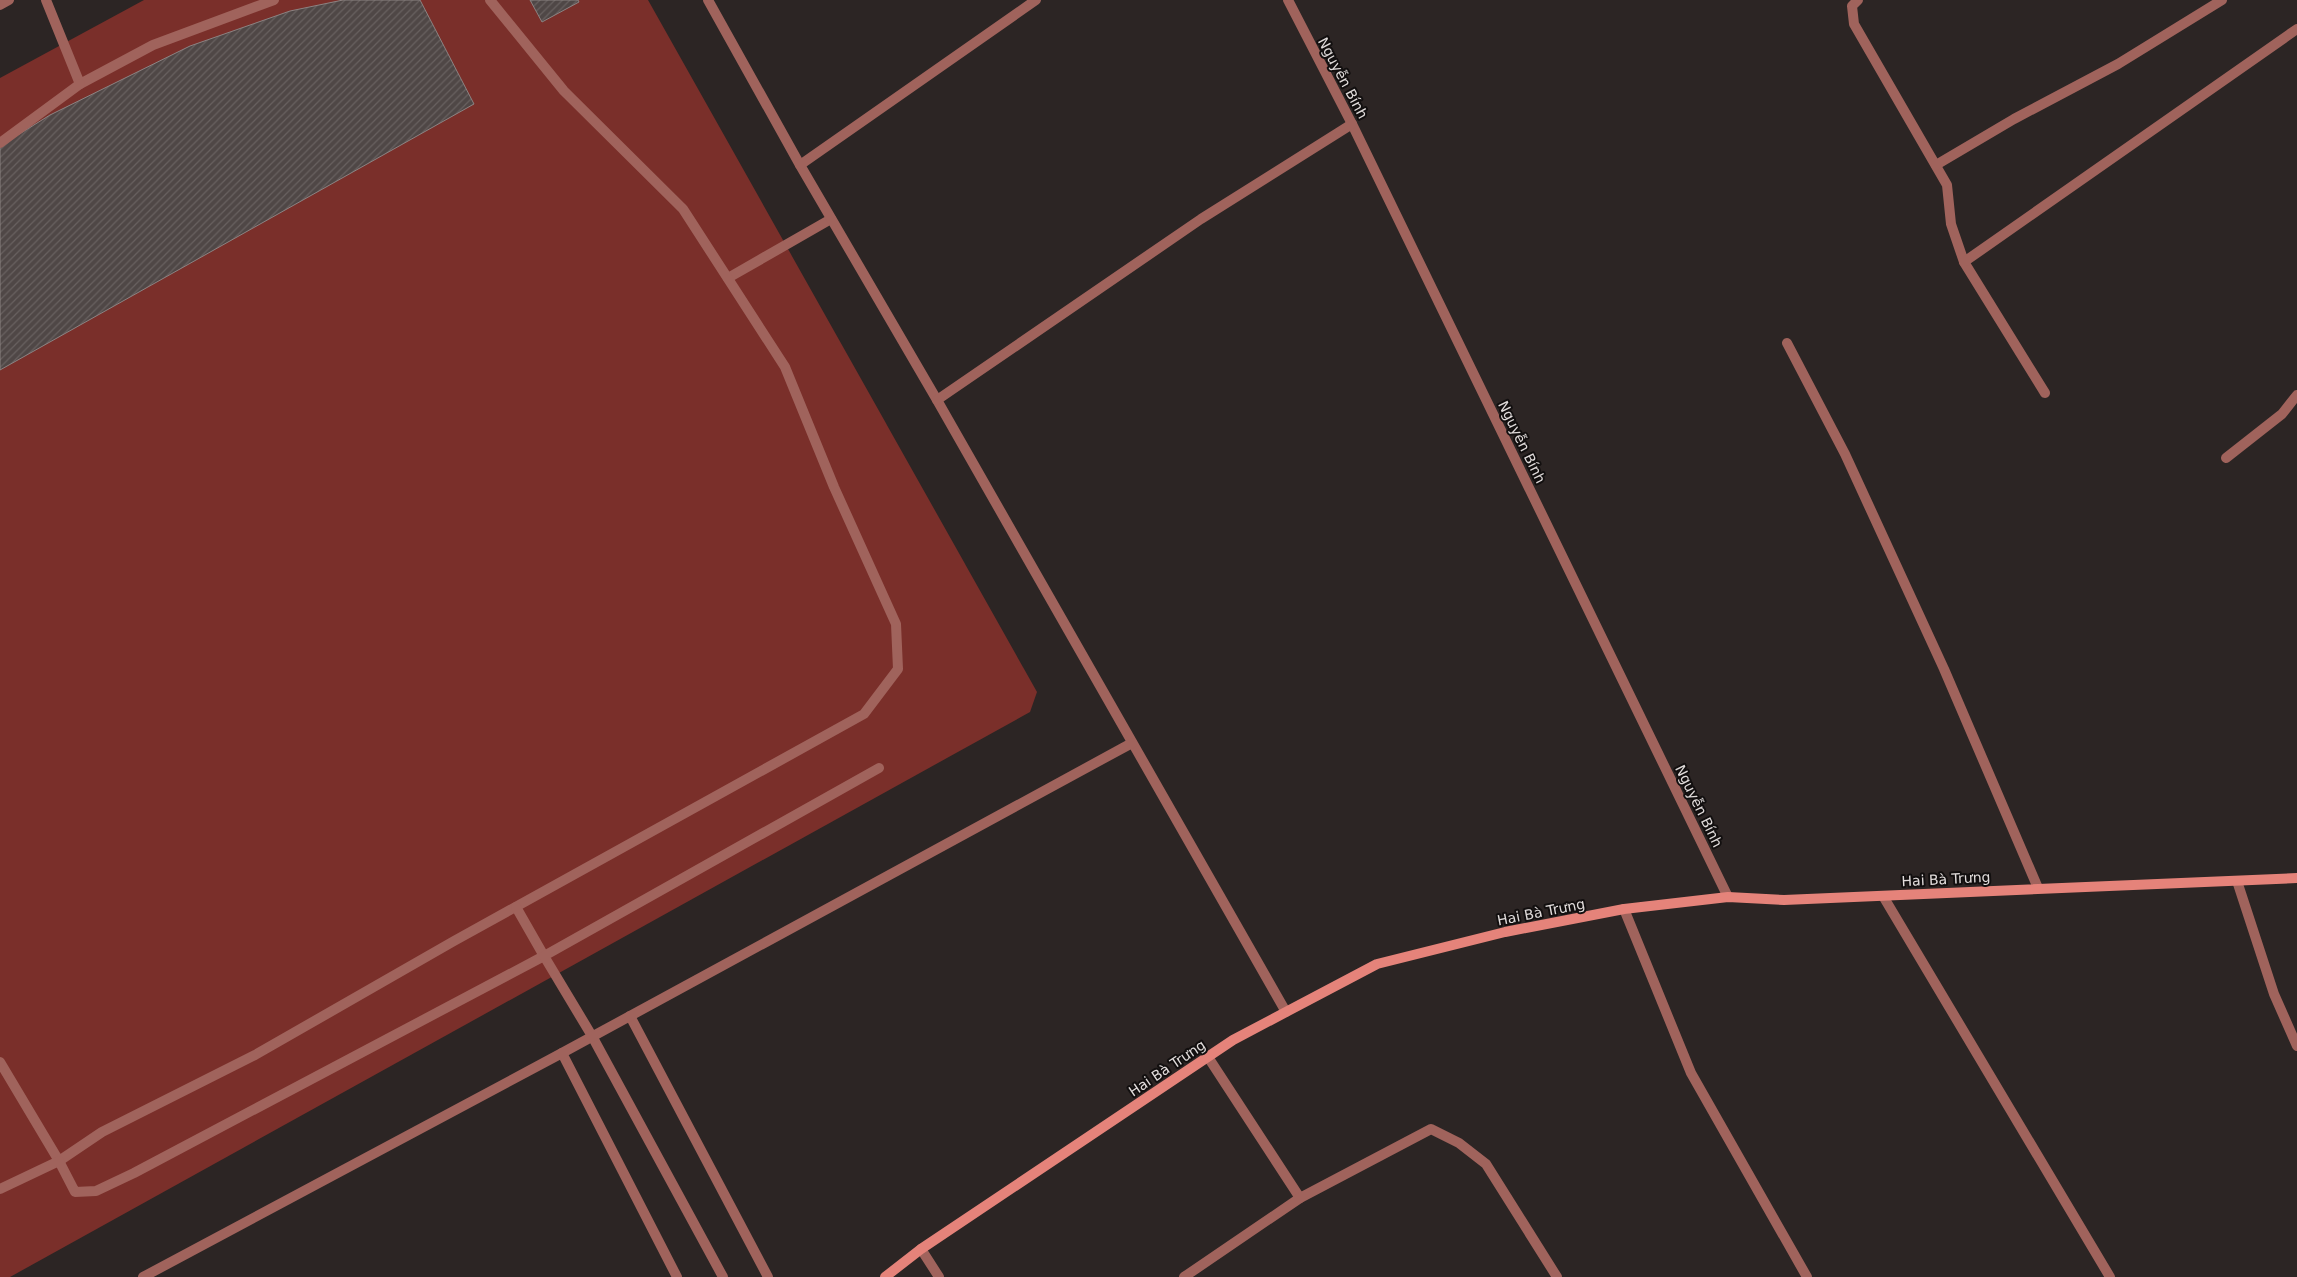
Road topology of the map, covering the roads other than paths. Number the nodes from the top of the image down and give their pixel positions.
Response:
1 (9, 0) edge
2 (46, 0) edge
3 (274, 0) edge
4 (490, 0) edge
5 (708, 0) edge
6 (1036, 0) edge
7 (1288, 0) edge
8 (1858, 0) edge
9 (2222, 0) edge
10 (0, 5) edge
11 (2297, 29) edge
12 (80, 84) junction
13 (1352, 124) junction
14 (0, 143) edge
15 (800, 165) junction
16 (1936, 165) junction
17 (831, 219) junction
18 (1964, 262) junction
19 (728, 278) junction
20 (1787, 343) dead end
21 (2045, 393) dead end
22 (2297, 395) edge
23 (938, 400) junction
24 (2226, 458) dead end
25 (1132, 742) junction
26 (879, 768) dead end
27 (2297, 878) edge
28 (2237, 880) junction
29 (2038, 888) junction
30 (1883, 896) junction
31 (1728, 897) junction
32 (516, 906) junction
33 (1624, 909) junction
34 (544, 956) junction
35 (1286, 1012) junction
36 (630, 1016) junction
37 (592, 1036) junction
38 (2297, 1046) edge
39 (562, 1053) junction
40 (1208, 1057) junction
41 (0, 1062) edge
42 (59, 1161) junction
43 (0, 1190) edge
44 (1300, 1198) junction
45 (921, 1249) junction
46 (143, 1277) edge
47 (677, 1277) edge
48 (723, 1277) edge
49 (768, 1277) edge
50 (885, 1277) edge
51 (939, 1277) edge
52 (1184, 1277) edge
53 (1557, 1277) edge
54 (1807, 1277) edge
55 (2110, 1277) edge

1 - 10 street
2 - 12 street
3 - 12 street
4 - 19 street
5 - 15 street
6 - 15 street
7 - 13 street, Nguyễn Bính
8 - 16 street
9 - 16 street
11 - 18 street
12 - 14 street
13 - 23 street
13 - 31 street, Nguyễn Bính
15 - 17 street
16 - 18 street
17 - 19 street
17 - 23 street
18 - 21 street
19 - 32 street
20 - 29 street
22 - 24 street
23 - 25 street
25 - 35 street
25 - 36 street
26 - 34 street
27 - 28 main road, Hai Bà Trưng
28 - 29 main road, Hai Bà Trưng
28 - 38 street
29 - 30 main road, Hai Bà Trưng
30 - 31 main road, Hai Bà Trưng
30 - 55 street
31 - 33 main road, Hai Bà Trưng
32 - 34 street
32 - 42 street
33 - 35 main road, Hai Bà Trưng
33 - 54 street
34 - 37 street
34 - 42 street
35 - 40 main road, Hai Bà Trưng
36 - 37 street
36 - 49 street
37 - 39 street
37 - 48 street
39 - 46 street
39 - 47 street
40 - 44 street
40 - 45 main road, Hai Bà Trưng
41 - 42 street
42 - 43 street
44 - 52 street
44 - 53 street
45 - 50 main road, Hai Bà Trưng
45 - 51 street

